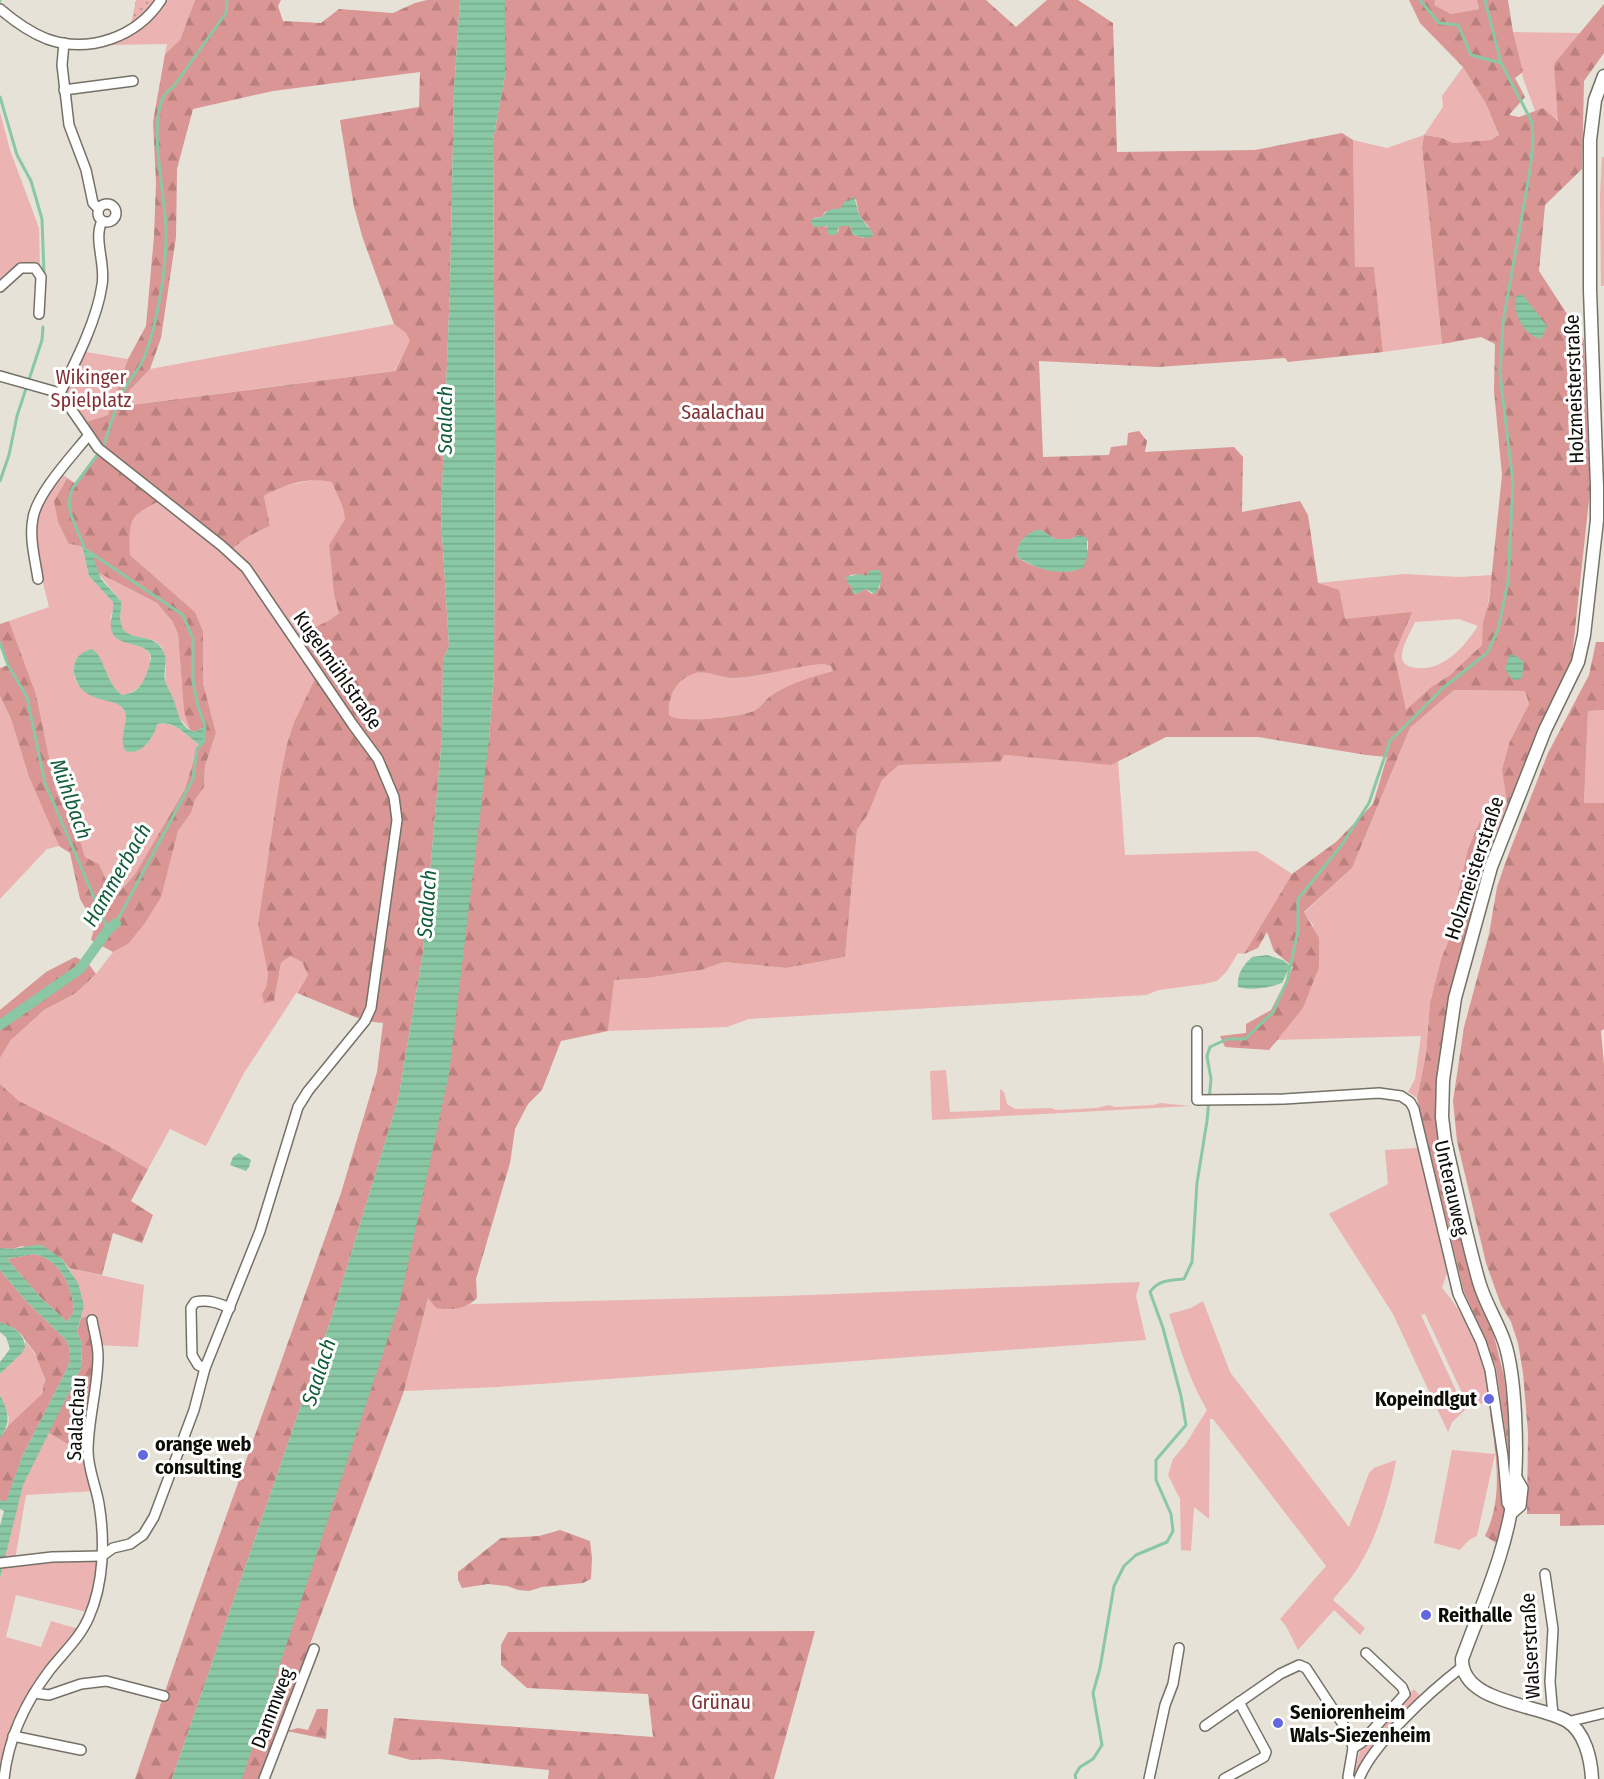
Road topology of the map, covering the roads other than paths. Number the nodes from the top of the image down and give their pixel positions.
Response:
1 (161, 0) edge
2 (1, 10) edge
3 (64, 43) junction
4 (1604, 76) edge
5 (132, 81) dead end
6 (64, 90) junction
7 (99, 208) junction
8 (102, 221) junction
9 (0, 287) edge
10 (39, 314) dead end
11 (0, 376) edge
12 (60, 393) junction
13 (88, 436) junction
14 (38, 579) dead end
15 (1197, 1031) dead end
16 (230, 1308) junction
17 (92, 1320) dead end
18 (205, 1368) junction
19 (1511, 1511) junction
20 (102, 1556) junction
21 (4, 1562) edge
22 (1545, 1574) dead end
23 (1179, 1648) dead end
24 (314, 1649) dead end
25 (1366, 1653) dead end
26 (1462, 1667) junction
27 (34, 1693) junction
28 (164, 1696) dead end
29 (1239, 1702) junction
30 (1604, 1713) edge
31 (1553, 1715) junction
32 (1567, 1722) junction
33 (1205, 1726) dead end
34 (13, 1736) junction
35 (1353, 1748) junction
36 (81, 1750) dead end
37 (4, 1779) edge
38 (264, 1779) edge
39 (1149, 1779) edge
40 (1224, 1779) edge
41 (1350, 1779) edge
42 (1359, 1779) edge
43 (1592, 1779) edge

1 - 3 street
2 - 3 street
3 - 6 street
4 - 19 street, Holzmeisterstraße
5 - 6 street
6 - 7 street
7 - 8 street
7 - 8 street
8 - 12 street
9 - 10 street
11 - 12 street
12 - 13 street, Kugelmühlstraße
13 - 14 street
13 - 16 street, Kugelmühlstraße
15 - 19 street, Unterauweg
16 - 18 street
16 - 18 street
17 - 20 street, Saalachau
18 - 20 street
19 - 26 street, Holzmeisterstraße
20 - 21 street
20 - 27 street, Saalachau
22 - 31 street, Walserstraße
23 - 39 street
24 - 38 street, Dammweg
25 - 35 street
26 - 31 street, Walserstraße
26 - 42 street
27 - 28 street
27 - 34 street, Saalachau
29 - 33 street
29 - 35 street
29 - 40 street
30 - 32 street
31 - 32 street, Walserstraße
32 - 43 street, Walserstraße
34 - 36 street
34 - 37 street, Saalachau
35 - 41 street

